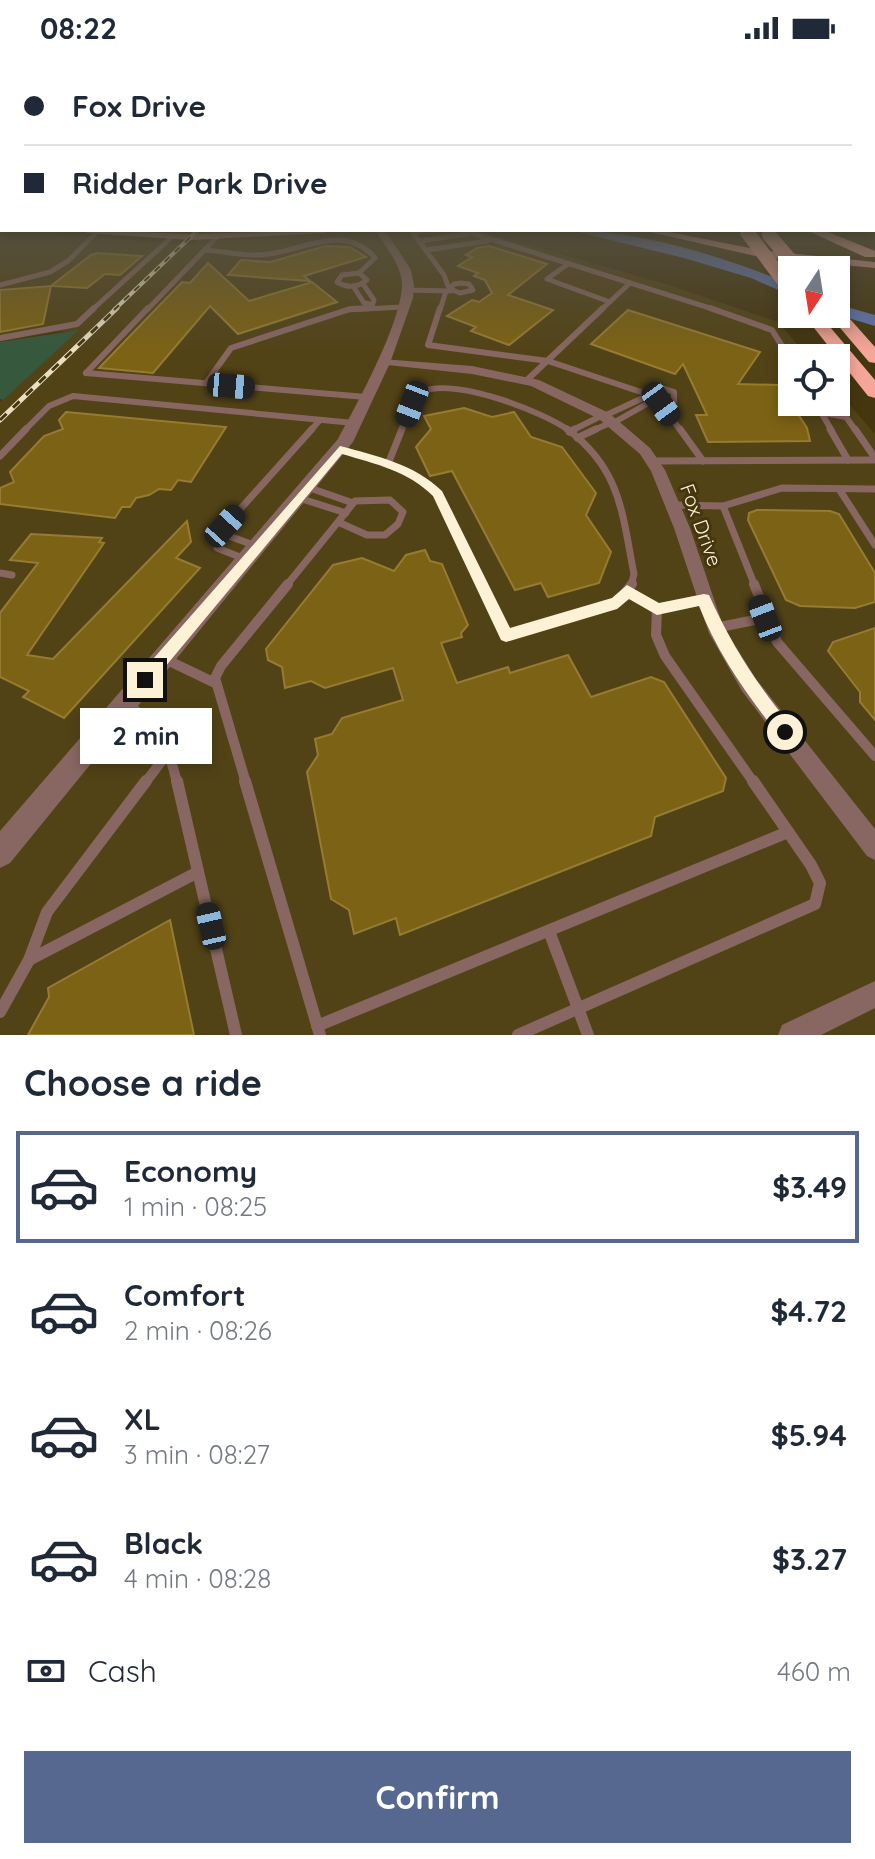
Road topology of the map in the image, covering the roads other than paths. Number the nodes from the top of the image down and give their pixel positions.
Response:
1 (67, 261) edge
2 (144, 261) edge
3 (196, 261) edge
4 (373, 261) edge
5 (399, 261) edge
6 (434, 261) edge
7 (558, 261) edge
8 (763, 261) edge
9 (767, 261) edge
10 (568, 264) junction
11 (774, 270) junction
12 (359, 273) junction
13 (778, 275) edge
14 (630, 283) junction
15 (363, 284) junction
16 (0, 285) edge
17 (353, 286) junction
18 (449, 288) junction
19 (406, 294) junction
20 (610, 302) junction
21 (372, 305) junction
22 (823, 328) edge
23 (849, 328) edge
24 (0, 338) edge
25 (779, 344) edge
26 (872, 355) edge
27 (548, 361) junction
28 (382, 362) junction
29 (527, 380) junction
30 (206, 383) junction
31 (875, 392) edge
32 (366, 397) junction
33 (647, 397) junction
34 (661, 404) junction
35 (821, 416) edge
36 (841, 416) edge
37 (608, 419) junction
38 (320, 420) junction
39 (355, 423) junction
40 (569, 432) junction
41 (577, 438) junction
42 (340, 449) junction
43 (0, 456) edge
44 (875, 459) edge
45 (848, 460) junction
46 (651, 461) junction
47 (703, 461) junction
48 (388, 464) junction
49 (839, 489) junction
50 (875, 489) edge
51 (302, 492) junction
52 (672, 505) junction
53 (723, 506) junction
54 (345, 513) junction
55 (217, 539) junction
56 (875, 545) edge
57 (252, 553) junction
58 (0, 573) edge
59 (12, 575) dead end
60 (627, 591) junction
61 (704, 599) junction
62 (657, 609) junction
63 (765, 618) junction
64 (715, 628) junction
65 (163, 658) junction
66 (215, 683) junction
67 (126, 702) junction
68 (170, 750) junction
69 (875, 756) edge
70 (788, 832) junction
71 (875, 848) edge
72 (0, 853) edge
73 (198, 872) junction
74 (549, 931) junction
75 (29, 960) junction
76 (875, 994) edge
77 (578, 1008) junction
78 (0, 1012) edge
79 (319, 1030) edge
80 (236, 1035) edge
81 (518, 1035) edge
82 (588, 1035) edge
83 (792, 1035) edge

1 - 16 lane
2 - 24 lane
3 - 30 lane
4 - 12 lane
5 - 19 street
6 - 18 lane
7 - 10 lane
8 - 11 highway
9 - 11 highway, bridge
10 - 14 lane
10 - 20 lane
11 - 13 highway, bridge
12 - 15 lane
12 - 17 lane
14 - 20 lane
14 - 25 lane
15 - 17 lane
15 - 21 lane
17 - 21 lane
18 - 19 lane
18 - 27 lane
19 - 21 lane
19 - 28 street
20 - 27 lane
21 - 30 lane
22 - 31 highway
23 - 26 highway
27 - 29 lane
27 - 33 lane
28 - 29 street, Fox Drive
28 - 32 street
29 - 37 street, Fox Drive
30 - 32 lane
32 - 39 street
33 - 34 lane
33 - 34 lane
33 - 37 lane
34 - 47 lane
35 - 45 lane
36 - 44 lane
37 - 40 lane
37 - 41 lane
37 - 46 street, Fox Drive
38 - 39 lane
38 - 43 lane
38 - 55 lane
39 - 42 street
40 - 41 lane
40 - 48 lane
41 - 60 lane
42 - 48 lane
42 - 51 street
44 - 45 lane
45 - 47 lane
46 - 47 lane
46 - 52 street, Fox Drive
48 - 60 lane
49 - 50 lane
49 - 53 lane
49 - 56 lane
51 - 54 lane
51 - 54 lane
51 - 57 street
52 - 53 lane
52 - 61 street, Fox Drive
53 - 63 lane
54 - 54 lane
54 - 66 lane
55 - 57 lane
55 - 57 lane
57 - 65 street
58 - 59 lane
60 - 62 lane
61 - 62 lane
61 - 64 street, Fox Drive
62 - 70 lane
63 - 64 lane
63 - 69 lane
64 - 71 street, Fox Drive
65 - 66 lane
65 - 67 street
66 - 79 lane
67 - 68 lane
67 - 72 street
68 - 73 lane
68 - 75 lane
70 - 74 lane
70 - 77 lane
73 - 75 lane
73 - 80 lane
74 - 77 lane
74 - 79 lane
75 - 78 lane
76 - 83 street
77 - 81 lane
77 - 82 lane

